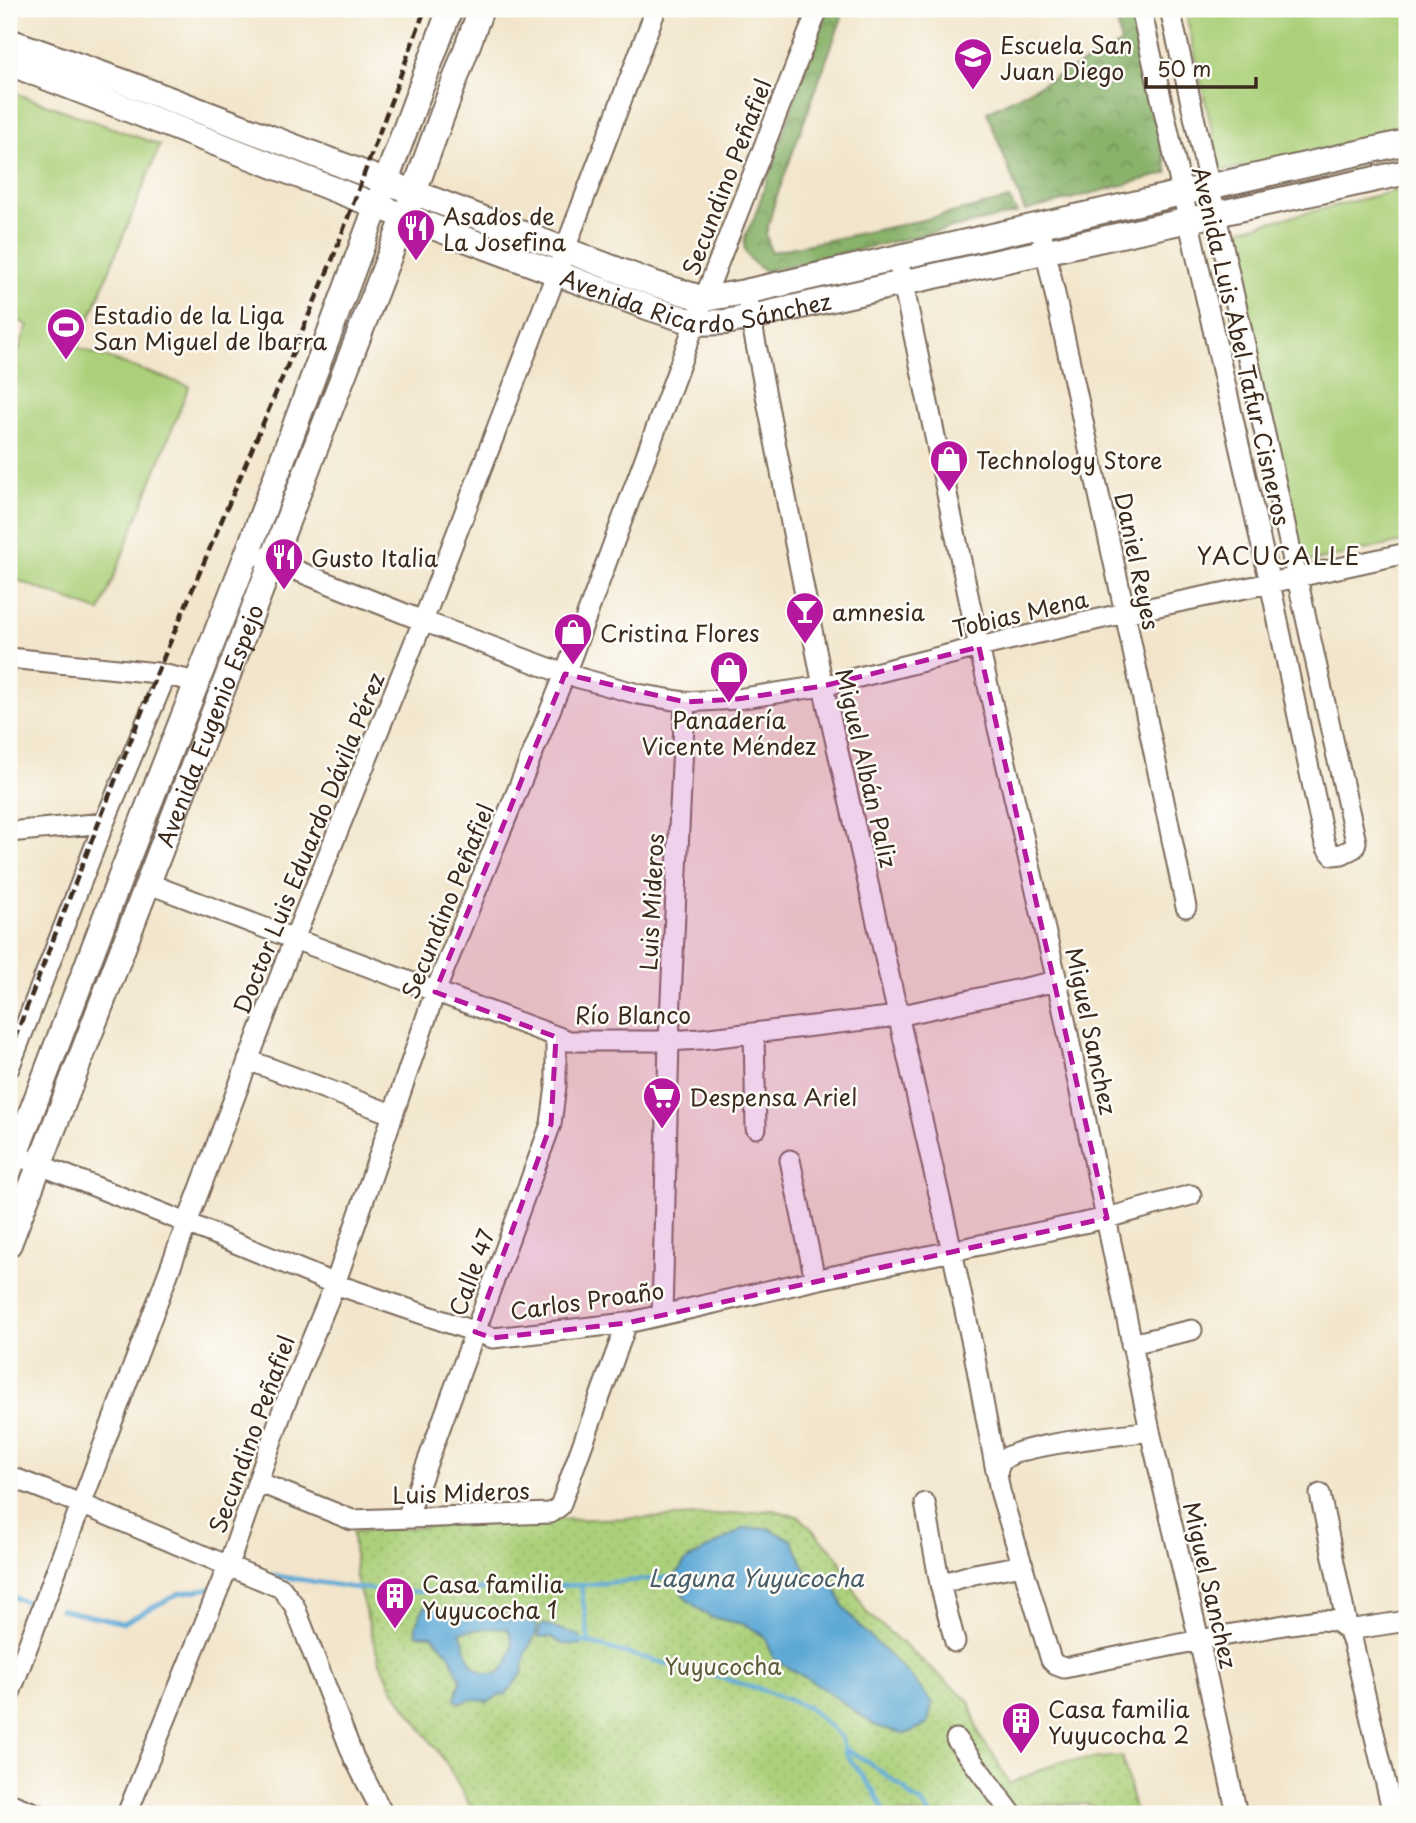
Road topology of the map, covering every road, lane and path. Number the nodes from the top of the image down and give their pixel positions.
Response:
1 (450, 9) edge
2 (481, 9) edge
3 (656, 9) edge
4 (818, 9) edge
5 (1142, 9) edge
6 (1170, 9) edge
7 (9, 41) edge
8 (9, 63) edge
9 (1407, 142) edge
10 (1407, 172) edge
11 (386, 182) junction
12 (1211, 187) junction
13 (414, 192) junction
14 (1184, 194) junction
15 (377, 206) junction
16 (1217, 215) junction
17 (404, 216) junction
18 (1189, 221) junction
19 (1040, 226) junction
20 (565, 249) junction
21 (1045, 251) junction
22 (898, 258) junction
23 (557, 272) junction
24 (903, 283) junction
25 (745, 292) junction
26 (704, 299) junction
27 (752, 317) junction
28 (696, 323) junction
29 (248, 552) junction
30 (1407, 552) edge
31 (273, 560) junction
32 (1296, 577) junction
33 (1270, 583) junction
34 (1125, 613) junction
35 (423, 621) junction
36 (979, 647) junction
37 (9, 658) edge
38 (565, 674) junction
39 (166, 675) junction
40 (197, 681) junction
41 (824, 686) junction
42 (685, 702) junction
43 (104, 822) junction
44 (9, 832) edge
45 (147, 883) junction
46 (1186, 906) dead end
47 (294, 939) junction
48 (1057, 981) junction
49 (435, 992) junction
50 (898, 1016) junction
51 (754, 1033) junction
52 (556, 1037) junction
53 (669, 1041) junction
54 (248, 1060) junction
55 (9, 1068) edge
56 (392, 1114) junction
57 (756, 1128) dead end
58 (790, 1160) dead end
59 (12, 1163) edge
60 (38, 1165) junction
61 (1191, 1195) dead end
62 (1107, 1218) junction
63 (187, 1223) junction
64 (9, 1244) edge
65 (952, 1251) junction
66 (815, 1280) junction
67 (335, 1284) junction
68 (662, 1315) junction
69 (627, 1323) junction
70 (1192, 1330) dead end
71 (475, 1332) junction
72 (1131, 1344) junction
73 (1150, 1431) junction
74 (996, 1471) junction
75 (9, 1476) edge
76 (258, 1482) junction
77 (1320, 1494) dead end
78 (925, 1503) dead end
79 (81, 1504) junction
80 (407, 1518) junction
81 (1023, 1565) junction
82 (228, 1566) junction
83 (940, 1584) junction
84 (1407, 1621) edge
85 (1348, 1630) junction
86 (1199, 1640) junction
87 (955, 1642) dead end
88 (9, 1696) edge
89 (956, 1739) dead end
90 (9, 1803) edge
91 (37, 1814) edge
92 (127, 1814) edge
93 (383, 1814) edge
94 (1012, 1814) edge
95 (1237, 1814) edge
96 (1393, 1814) edge

1 - 11 main road, Avenida Eugenio Espejo
2 - 13 main road, Avenida Eugenio Espejo
3 - 20 street, Doctor Luis Eduardo Dávila Pérez
4 - 26 street, Secundino Peñafiel
5 - 14 street, Avenida Luis Abel Tafur Cisneros
6 - 12 street, Avenida Luis Abel Tafur Cisneros
7 - 11 main road, Avenida Ricardo Sánchez
8 - 15 main road, Avenida Ricardo Sánchez
9 - 12 main road, Avenida Ricardo Sánchez
10 - 16 main road, Avenida Ricardo Sánchez
11 - 13 main road, Avenida Ricardo Sánchez
11 - 15 main road, Avenida Eugenio Espejo
12 - 14 main road, Avenida Ricardo Sánchez
12 - 16 street, Avenida Luis Abel Tafur Cisneros
13 - 17 main road, Avenida Eugenio Espejo
13 - 20 main road, Avenida Ricardo Sánchez
14 - 18 street, Avenida Luis Abel Tafur Cisneros
14 - 19 main road, Avenida Ricardo Sánchez
15 - 17 main road, Avenida Ricardo Sánchez
15 - 29 main road, Avenida Eugenio Espejo
16 - 18 main road, Avenida Ricardo Sánchez
16 - 32 street, Avenida Luis Abel Tafur Cisneros
17 - 23 main road, Avenida Ricardo Sánchez
17 - 31 main road, Avenida Eugenio Espejo
18 - 21 main road, Avenida Ricardo Sánchez
18 - 33 street, Avenida Luis Abel Tafur Cisneros
19 - 21 street, Daniel Reyes
19 - 22 main road, Avenida Ricardo Sánchez
20 - 23 street, Doctor Luis Eduardo Dávila Pérez
20 - 26 main road, Avenida Ricardo Sánchez
21 - 24 main road, Avenida Ricardo Sánchez
21 - 34 street, Daniel Reyes
22 - 24 street, Miguel Sanchez
22 - 25 main road, Avenida Ricardo Sánchez
23 - 28 main road, Avenida Ricardo Sánchez
23 - 35 street, Doctor Luis Eduardo Dávila Pérez
24 - 27 main road, Avenida Ricardo Sánchez
24 - 36 street, Miguel Sanchez
25 - 26 main road, Avenida Ricardo Sánchez
25 - 27 street, Miguel Albán Paliz
26 - 28 street, Secundino Peñafiel
27 - 28 main road, Avenida Ricardo Sánchez
27 - 41 street, Miguel Albán Paliz
28 - 38 street, Secundino Peñafiel
29 - 31 street, Tobias Mena
29 - 40 main road, Avenida Eugenio Espejo
30 - 32 street, Tobias Mena
31 - 35 street, Tobias Mena
31 - 45 main road, Avenida Eugenio Espejo
32 - 33 street, Tobias Mena
32 - 33 street, Avenida Luis Abel Tafur Cisneros
33 - 34 street, Tobias Mena
34 - 36 street, Tobias Mena
34 - 46 street, Daniel Reyes
35 - 38 street, Tobias Mena
35 - 47 street, Doctor Luis Eduardo Dávila Pérez
36 - 41 street, Tobias Mena
36 - 48 street, Miguel Sanchez
37 - 39 street
38 - 42 street, Tobias Mena
38 - 49 street, Secundino Peñafiel
39 - 40 street
39 - 43 street
40 - 59 main road, Avenida Eugenio Espejo
41 - 42 street, Tobias Mena
41 - 50 street, Miguel Albán Paliz
42 - 53 street, Luis Mideros
43 - 44 street
43 - 55 street
45 - 47 street, Río Blanco
45 - 60 main road, Avenida Eugenio Espejo
47 - 49 street, Río Blanco
47 - 54 street, Doctor Luis Eduardo Dávila Pérez
48 - 50 street, Río Blanco
48 - 62 street, Miguel Sanchez
49 - 52 street, Río Blanco
49 - 56 street, Secundino Peñafiel
50 - 51 street, Río Blanco
50 - 65 street, Miguel Albán Paliz
51 - 53 street, Río Blanco
51 - 57 street
52 - 53 street, Río Blanco
52 - 71 street, Calle 47
53 - 68 street, Luis Mideros
54 - 56 street
54 - 63 street, Doctor Luis Eduardo Dávila Pérez
56 - 67 street, Secundino Peñafiel
58 - 66 street
59 - 60 street, Carlos Proaño
60 - 63 street, Carlos Proaño
60 - 64 main road, Avenida Eugenio Espejo
61 - 62 street, Carlos Proaño
62 - 65 street, Carlos Proaño
62 - 72 street, Miguel Sanchez
63 - 67 street, Carlos Proaño
63 - 79 street, Doctor Luis Eduardo Dávila Pérez
65 - 66 street, Carlos Proaño
65 - 74 street, Miguel Albán Paliz
66 - 68 street, Carlos Proaño
67 - 71 street, Carlos Proaño
67 - 76 street, Secundino Peñafiel
68 - 69 street, Carlos Proaño
69 - 71 street, Carlos Proaño
69 - 80 street, Luis Mideros
70 - 72 street
71 - 80 street, Calle 47
72 - 73 street, Miguel Sanchez
73 - 74 street
73 - 86 street, Miguel Sanchez
74 - 81 street, Miguel Albán Paliz
75 - 79 street
76 - 80 street, Luis Mideros
76 - 82 street, Secundino Peñafiel
77 - 85 street
78 - 83 street
79 - 82 street
79 - 88 street, Doctor Luis Eduardo Dávila Pérez
81 - 83 street
81 - 86 street, Miguel Albán Paliz
82 - 92 street, Secundino Peñafiel
82 - 93 street
83 - 87 street
84 - 85 street
85 - 86 street
85 - 96 street
86 - 95 street, Miguel Sanchez
89 - 94 street
90 - 91 street

